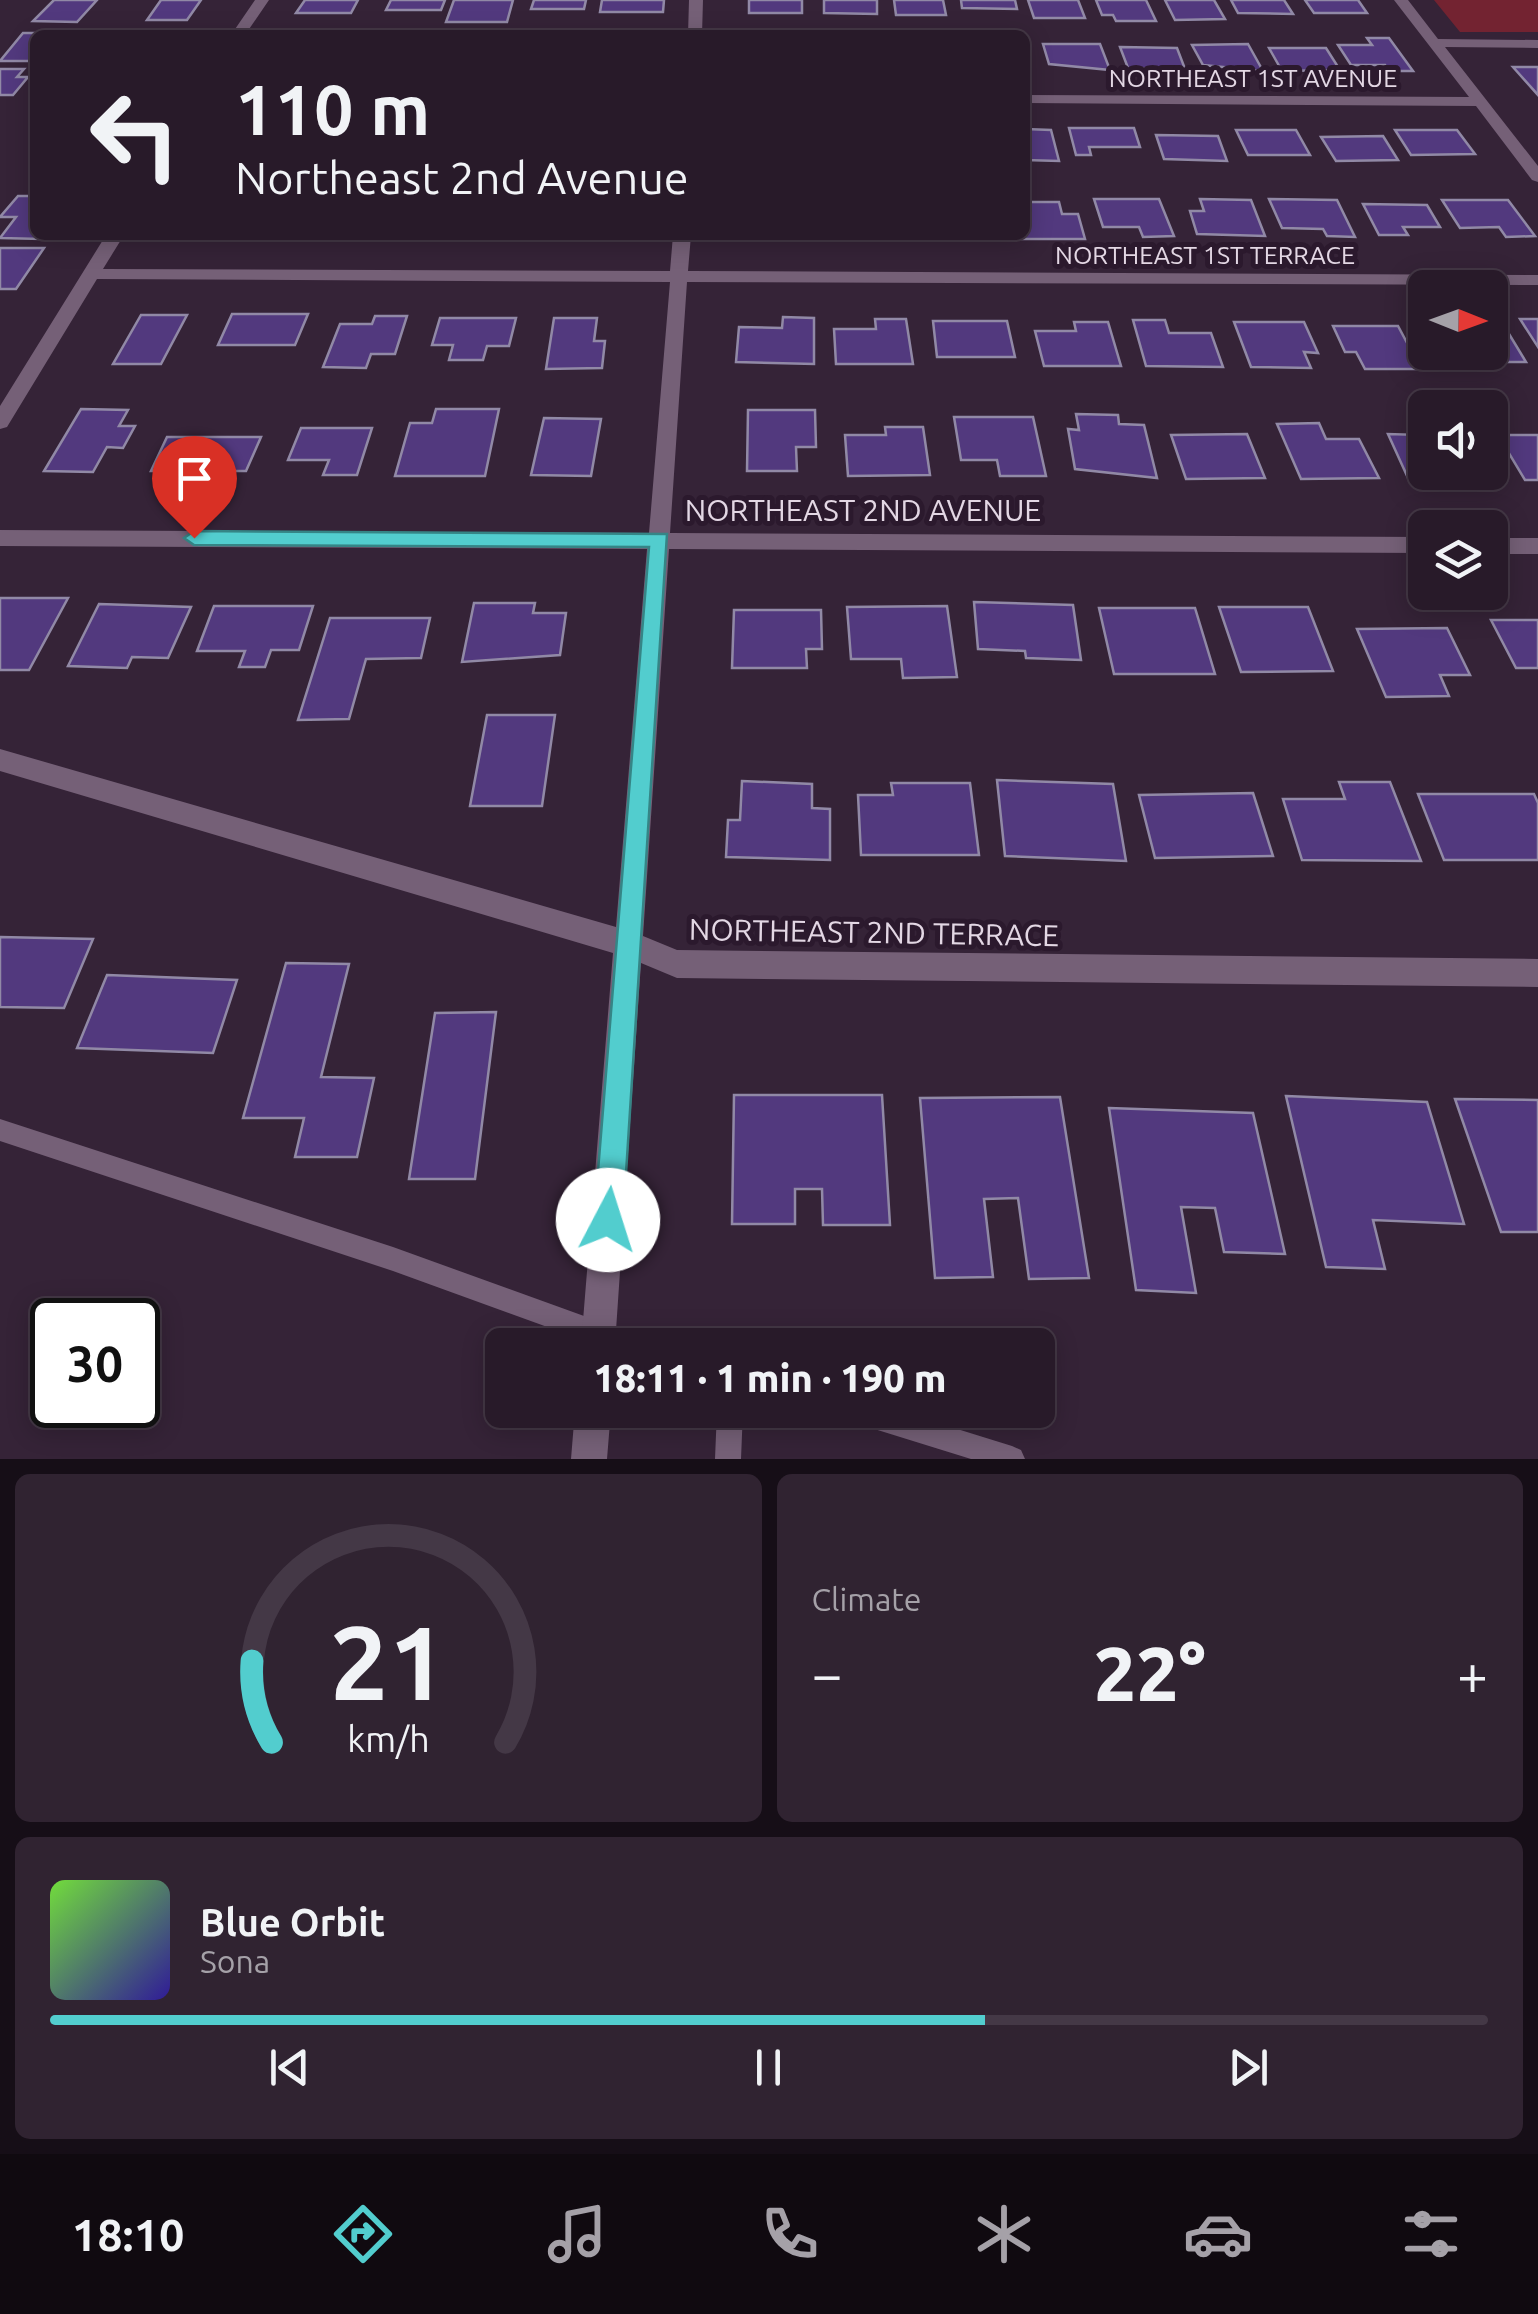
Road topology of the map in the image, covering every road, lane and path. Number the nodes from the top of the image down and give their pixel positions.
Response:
1 (262, 0) edge
2 (696, 0) edge
3 (1401, 0) edge
4 (241, 30) edge
5 (695, 30) edge
6 (1435, 44) junction
7 (1538, 44) edge
8 (1030, 99) edge
9 (1480, 102) junction
10 (1538, 177) edge
11 (111, 240) edge
12 (682, 240) edge
13 (91, 274) junction
14 (679, 280) junction
15 (1538, 280) edge
16 (0, 422) edge
17 (0, 538) edge
18 (660, 539) junction
19 (1408, 545) edge
20 (1508, 546) edge
21 (1538, 546) edge
22 (0, 760) edge
23 (631, 945) junction
24 (1538, 973) edge
25 (0, 1130) edge
26 (568, 1328) edge
27 (600, 1328) edge
28 (592, 1428) edge
29 (729, 1428) edge
30 (913, 1428) edge
31 (589, 1459) edge
32 (728, 1459) edge
33 (1012, 1459) edge

1 - 4 street
2 - 5 street
3 - 6 street
6 - 7 street
6 - 9 street
8 - 9 street, NORTHEAST 1ST AVENUE
9 - 10 street
11 - 13 street
12 - 14 street
13 - 14 street, NORTHEAST 1ST TERRACE
13 - 16 street
14 - 15 street, NORTHEAST 1ST TERRACE
14 - 18 street
17 - 18 street, NORTHEAST 2ND AVENUE
18 - 19 street, NORTHEAST 2ND AVENUE
18 - 23 street
20 - 21 street
22 - 23 street, NORTHEAST 2ND TERRACE
23 - 24 street, NORTHEAST 2ND TERRACE
23 - 27 street
25 - 26 lane
28 - 31 street
29 - 32 lane
30 - 33 lane

